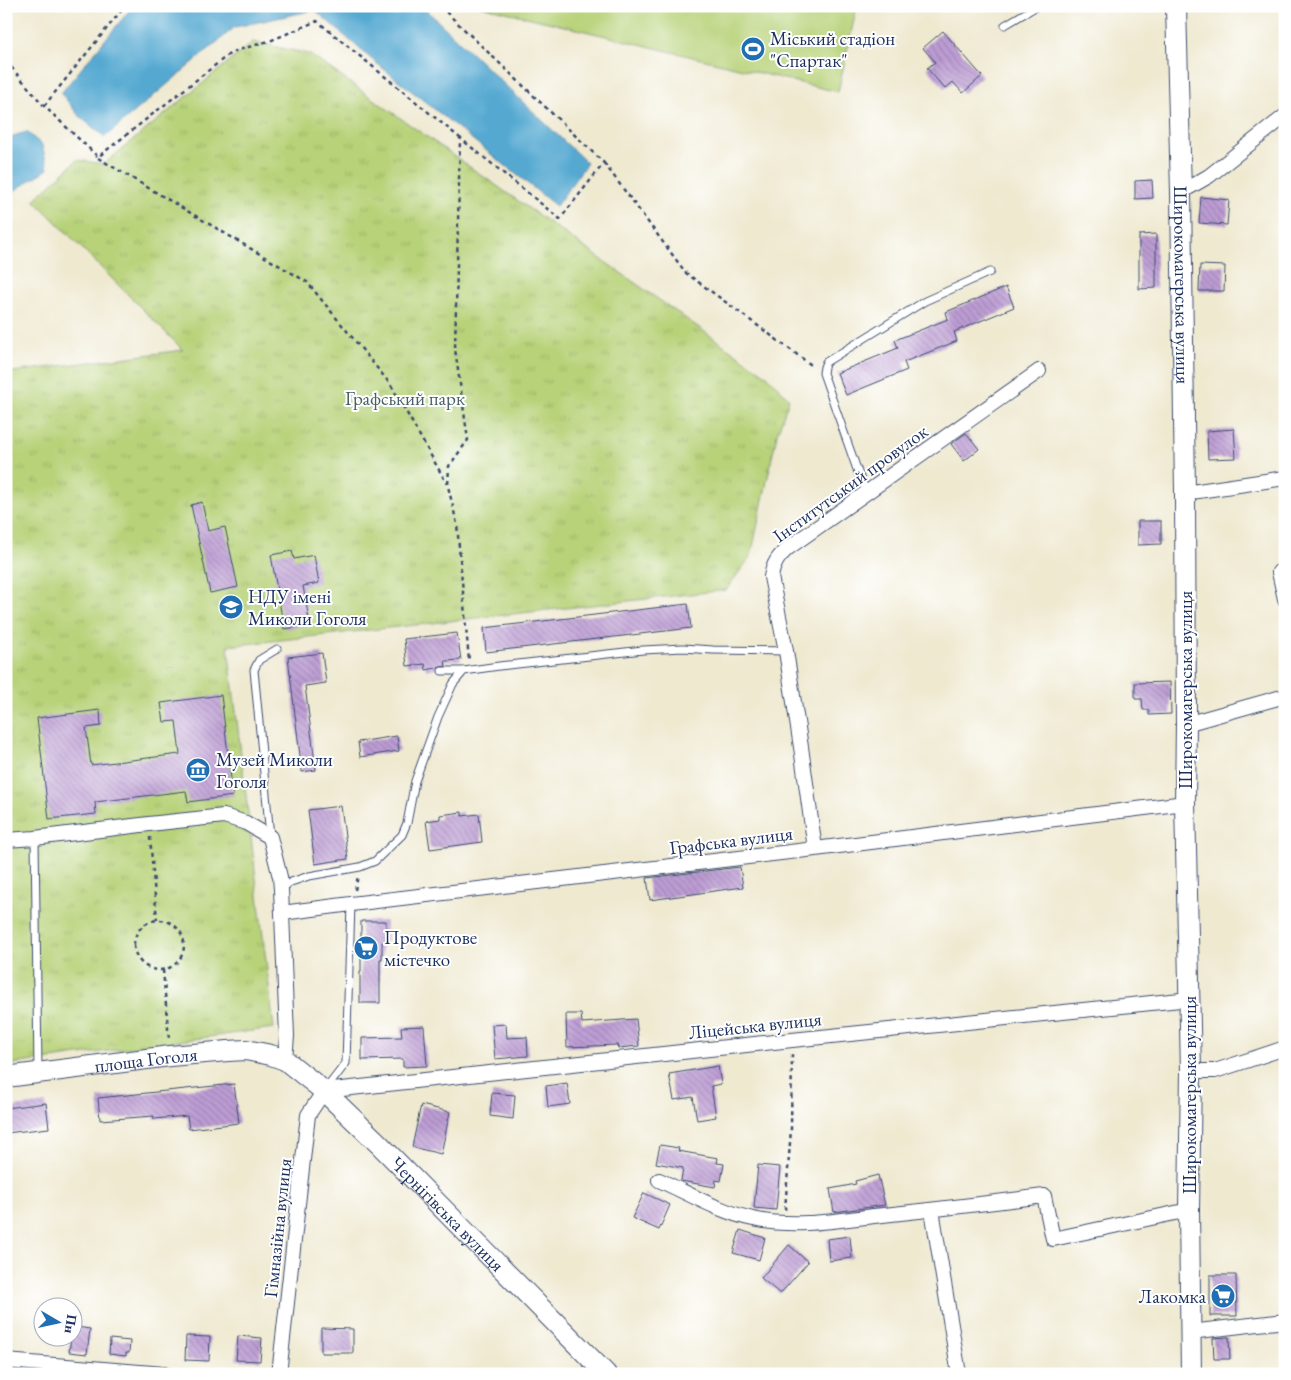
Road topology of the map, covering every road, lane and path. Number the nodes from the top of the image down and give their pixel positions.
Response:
1 (125, 6) edge
2 (442, 6) edge
3 (1037, 6) edge
4 (1176, 6) edge
5 (1005, 25) dead end
6 (6, 62) edge
7 (44, 106) junction
8 (1285, 116) edge
9 (460, 138) junction
10 (98, 157) junction
11 (604, 163) junction
12 (1181, 192) junction
13 (990, 272) dead end
14 (1039, 371) dead end
15 (823, 373) junction
16 (1285, 478) edge
17 (448, 486) junction
18 (867, 492) junction
19 (1185, 493) junction
20 (1279, 572) dead end
21 (1285, 599) edge
22 (277, 649) dead end
23 (786, 651) junction
24 (442, 671) dead end
25 (467, 671) junction
26 (1285, 696) edge
27 (1186, 724) junction
28 (1186, 803) junction
29 (149, 824) junction
30 (270, 837) junction
31 (35, 838) junction
32 (6, 840) edge
33 (815, 849) junction
34 (360, 867) junction
35 (281, 889) junction
36 (351, 904) junction
37 (282, 913) junction
38 (157, 920) junction
39 (163, 970) junction
40 (1190, 999) junction
41 (792, 1040) junction
42 (1285, 1048) edge
43 (170, 1056) junction
44 (285, 1060) junction
45 (1192, 1071) junction
46 (38, 1073) junction
47 (6, 1077) edge
48 (324, 1091) junction
49 (659, 1180) dead end
50 (932, 1210) junction
51 (1189, 1210) junction
52 (784, 1224) junction
53 (1285, 1321) edge
54 (1190, 1332) junction
55 (6, 1361) edge
56 (99, 1371) edge
57 (164, 1374) edge
58 (280, 1374) edge
59 (606, 1374) edge
60 (959, 1374) edge
61 (1191, 1374) edge

1 - 7 path
2 - 11 path
3 - 5 lane
4 - 12 street, Широкомагерська вулиця
6 - 7 path
7 - 10 path
8 - 12 street
9 - 10 path
9 - 11 path
9 - 17 path
10 - 17 path
11 - 15 path
12 - 19 street, Широкомагерська вулиця
13 - 15 lane
14 - 18 street, Інститутський провулок
15 - 18 lane
16 - 19 street
17 - 25 path
18 - 23 street, Інститутський провулок
19 - 27 street, Широкомагерська вулиця
20 - 21 street
22 - 30 lane
23 - 25 lane
23 - 33 street, Інститутський провулок
24 - 25 lane
25 - 34 lane
26 - 27 street
27 - 28 street, Широкомагерська вулиця
28 - 33 street, Графська вулиця
28 - 40 street, Широкомагерська вулиця
29 - 30 street
29 - 31 street
29 - 38 path
30 - 35 street
31 - 32 street
31 - 46 lane
33 - 36 street, Графська вулиця
34 - 35 lane
34 - 36 path
35 - 37 street
36 - 37 street, Графська вулиця
36 - 48 lane
37 - 44 street
38 - 39 path
38 - 39 path
39 - 43 path
40 - 41 street, Ліцейська вулиця
40 - 45 street, Широкомагерська вулиця
41 - 48 street, Ліцейська вулиця
41 - 52 path
42 - 45 street
43 - 44 street, площа Гоголя
43 - 46 street, площа Гоголя
44 - 48 street, Чернігівська вулиця
45 - 51 street, Широкомагерська вулиця
46 - 47 street, площа Гоголя
48 - 58 street, Гімназійна вулиця
48 - 59 street, Чернігівська вулиця
49 - 52 street
50 - 51 street
50 - 52 street
50 - 60 street
51 - 54 street, Широкомагерська вулиця
53 - 54 street
54 - 61 street, Широкомагерська вулиця
55 - 56 street
56 - 57 street

